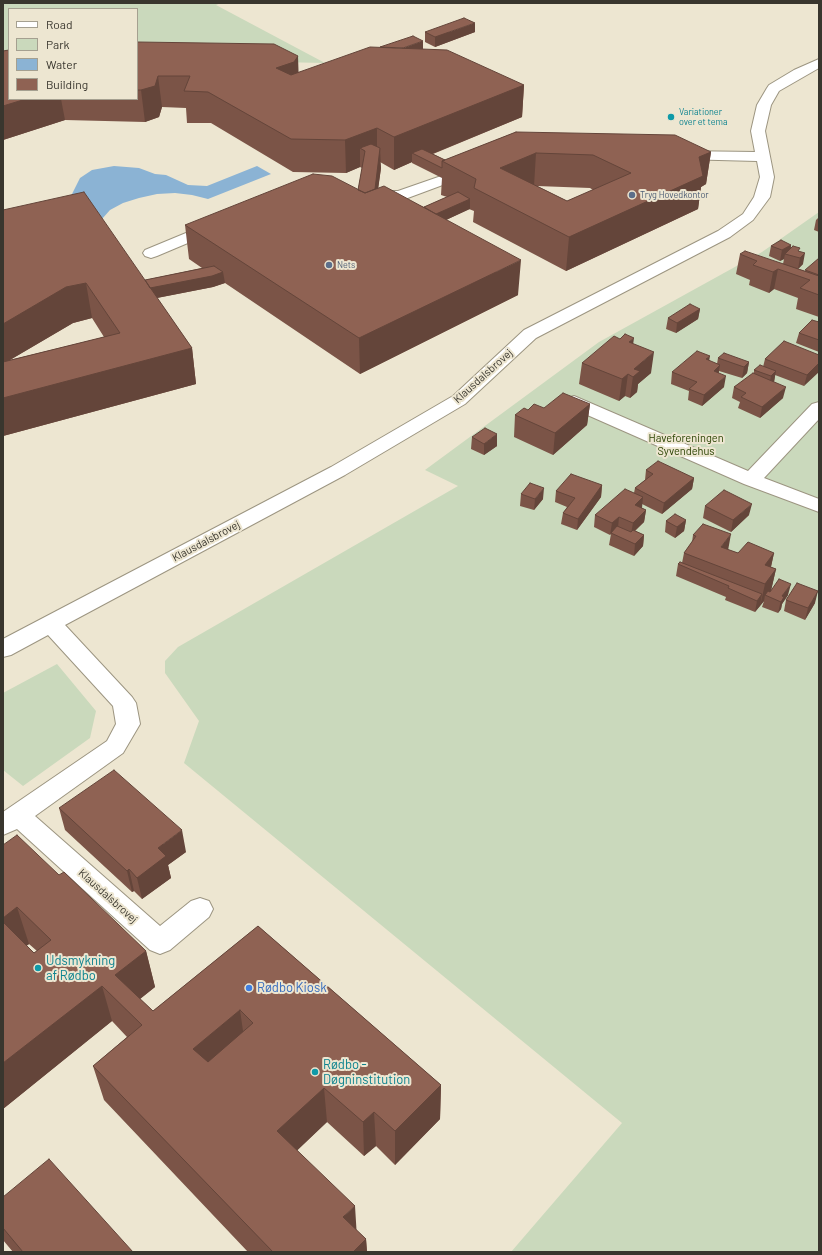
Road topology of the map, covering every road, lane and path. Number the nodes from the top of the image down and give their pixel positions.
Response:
1 (819, 64) edge
2 (669, 154) edge
3 (763, 157) junction
4 (482, 165) edge
5 (361, 196) edge
6 (229, 220) edge
7 (151, 253) dead end
8 (574, 402) edge
9 (819, 408) edge
10 (751, 480) junction
11 (819, 506) edge
12 (51, 624) junction
13 (3, 650) edge
14 (10, 820) edge
15 (200, 909) dead end

1 - 3 street, Klausdalsbrovej
2 - 3 street
3 - 12 street, Klausdalsbrovej
4 - 5 street
6 - 7 street
8 - 10 street
9 - 10 street
10 - 11 street
12 - 13 street, Klausdalsbrovej
12 - 14 street, Klausdalsbrovej
14 - 15 street, Klausdalsbrovej

